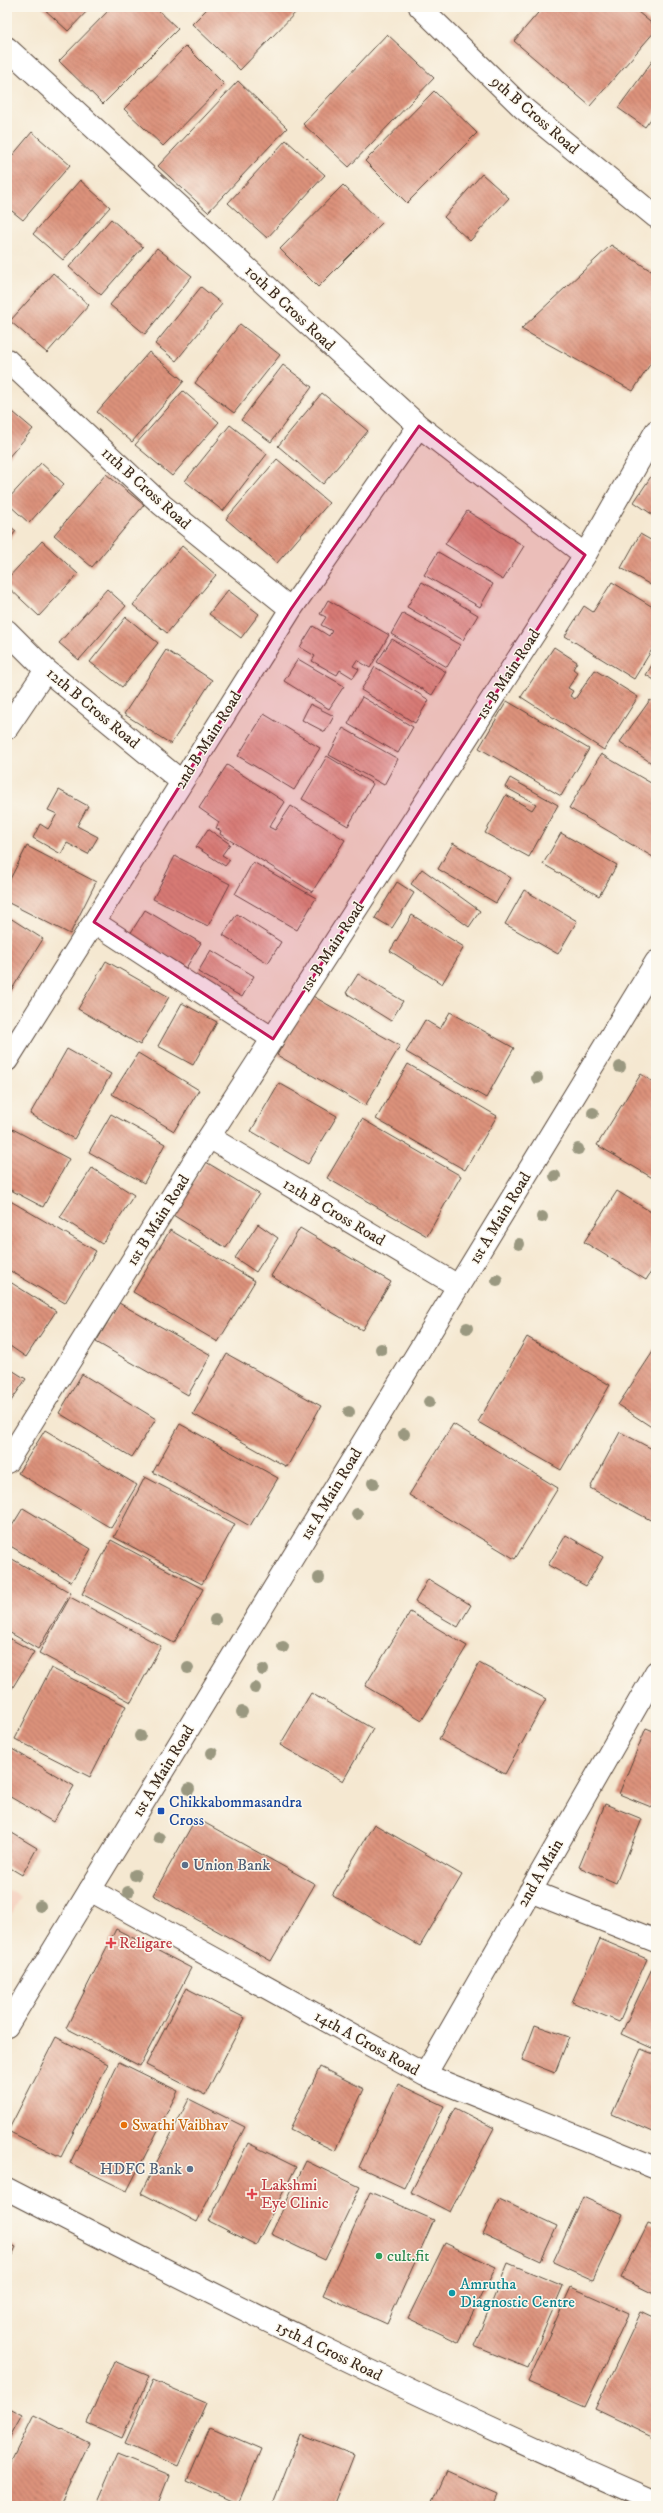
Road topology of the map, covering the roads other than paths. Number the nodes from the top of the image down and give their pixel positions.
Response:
1 (420, 7) edge
2 (7, 48) edge
3 (656, 217) edge
4 (7, 360) edge
5 (419, 426) junction
6 (656, 431) edge
7 (585, 555) junction
8 (291, 609) junction
9 (7, 630) edge
10 (46, 670) junction
11 (7, 728) edge
12 (182, 782) junction
13 (94, 922) junction
14 (656, 962) edge
15 (273, 1039) junction
16 (7, 1060) edge
17 (210, 1137) junction
18 (458, 1286) junction
19 (7, 1462) edge
20 (654, 1678) edge
21 (90, 1890) junction
22 (530, 1891) junction
23 (656, 1941) edge
24 (7, 2026) edge
25 (425, 2075) junction
26 (656, 2168) edge
27 (7, 2189) edge
28 (656, 2502) edge

1 - 3 street, 9th B Cross Road
2 - 5 street, 10th B Cross Road
4 - 8 street, 11th B Cross Road
5 - 7 street, 10th B Cross Road
5 - 8 street, 2nd B Main Road
6 - 7 street, 1st B Main Road
7 - 15 street, 1st B Main Road
8 - 12 street, 2nd B Main Road
9 - 10 street, 12th B Cross Road
10 - 11 street
10 - 12 street, 12th B Cross Road
12 - 13 street, 2nd B Main Road
13 - 15 street
13 - 16 street, 2nd B Main Road
14 - 18 street, 1st A Main Road
15 - 17 street, 1st B Main Road
17 - 18 street, 12th B Cross Road
17 - 19 street, 1st B Main Road
18 - 21 street, 1st A Main Road
20 - 22 street, 2nd A Main
21 - 24 street, 1st A Main Road
21 - 25 street, 14th A Cross Road
22 - 23 street
22 - 25 street, 2nd A Main
25 - 26 street, 14th A Cross Road
27 - 28 street, 15th A Cross Road

